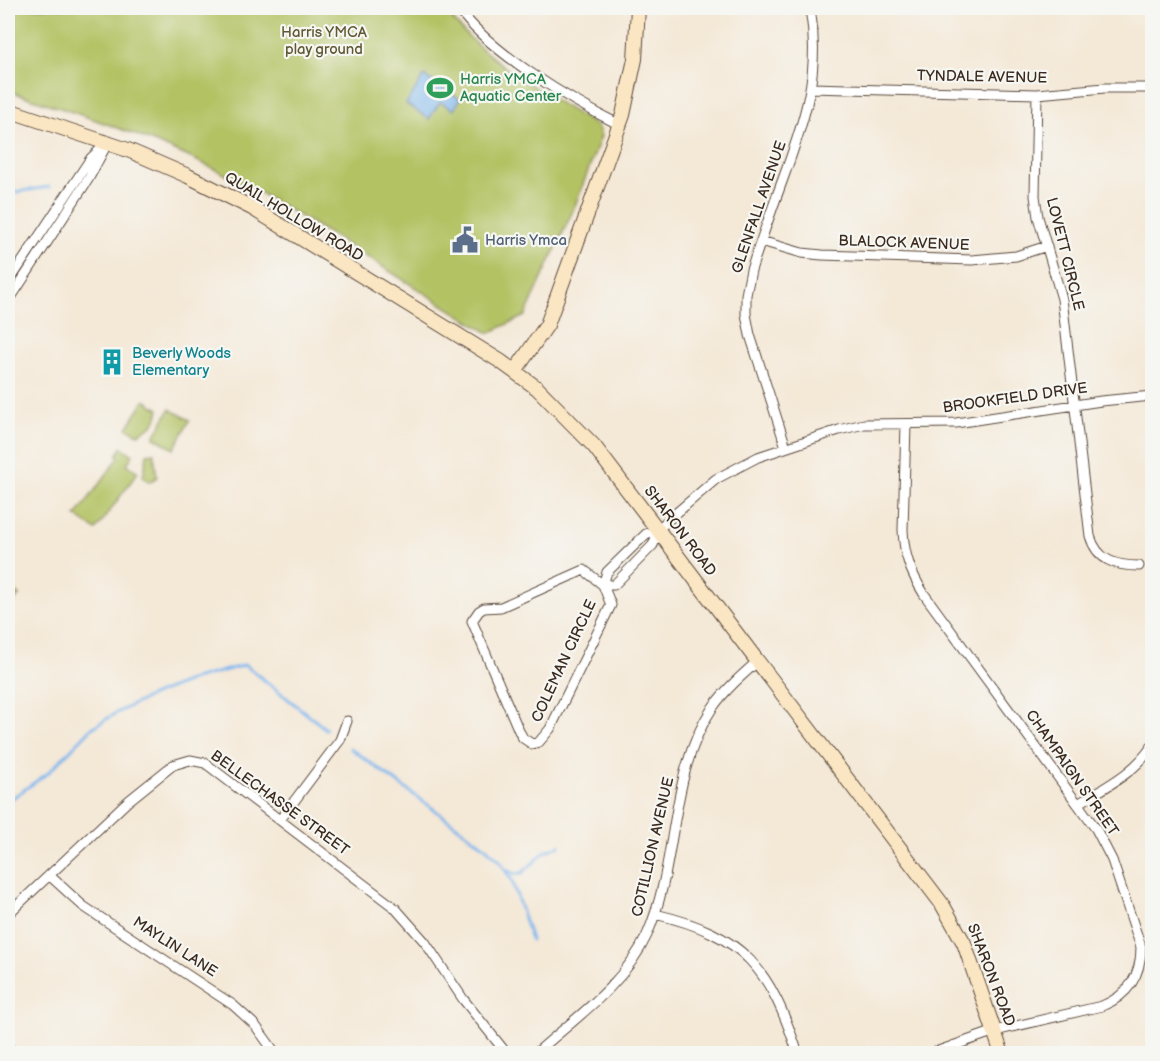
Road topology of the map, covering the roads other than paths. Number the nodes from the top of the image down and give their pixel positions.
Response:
1 (458, 8) edge
2 (638, 8) edge
3 (810, 8) edge
4 (812, 88) junction
5 (1152, 88) edge
6 (1037, 94) junction
7 (8, 110) edge
8 (620, 125) junction
9 (108, 142) junction
10 (761, 241) junction
11 (1047, 246) junction
12 (8, 283) edge
13 (8, 302) edge
14 (515, 371) junction
15 (1152, 396) edge
16 (1075, 405) junction
17 (906, 424) junction
18 (786, 447) junction
19 (659, 529) junction
20 (1139, 566) dead end
21 (603, 585) junction
22 (758, 661) junction
23 (346, 721) dead end
24 (1152, 746) edge
25 (1078, 804) junction
26 (280, 820) junction
27 (50, 875) junction
28 (8, 914) edge
29 (655, 914) junction
30 (995, 1031) junction
31 (8, 1047) edge
32 (14, 1053) edge
33 (276, 1053) edge
34 (507, 1053) edge
35 (535, 1053) edge
36 (798, 1053) edge
37 (930, 1053) edge
38 (1002, 1053) edge

1 - 8 street
2 - 8 main road
3 - 4 street, GLENFALL AVENUE
4 - 6 street, TYNDALE AVENUE
4 - 10 street, GLENFALL AVENUE
5 - 6 street, TYNDALE AVENUE
6 - 11 street, LOVETT CIRCLE
7 - 9 main road, QUAIL HOLLOW ROAD
8 - 14 main road
9 - 12 street
9 - 13 street
9 - 14 main road, QUAIL HOLLOW ROAD
10 - 11 street, BLALOCK AVENUE
10 - 18 street, GLENFALL AVENUE
11 - 16 street, LOVETT CIRCLE
14 - 19 main road, SHARON ROAD
15 - 16 street, BROOKFIELD DRIVE
16 - 17 street, BROOKFIELD DRIVE
16 - 20 street, LOVETT CIRCLE
17 - 18 street, BROOKFIELD DRIVE
17 - 25 street, CHAMPAIGN STREET
18 - 19 street, BROOKFIELD DRIVE
19 - 21 street, COLEMAN CIRCLE
19 - 22 main road, SHARON ROAD
21 - 21 street, COLEMAN CIRCLE
22 - 29 street, COTILLION AVENUE
22 - 30 main road, SHARON ROAD
23 - 26 street
24 - 25 street
25 - 30 street, CHAMPAIGN STREET
26 - 27 street, BELLECHASSE STREET
26 - 34 street, BELLECHASSE STREET
27 - 28 street, BELLECHASSE STREET
27 - 33 street, MAYLIN LANE
29 - 35 street, COTILLION AVENUE
29 - 36 street
30 - 37 street, CHAMPAIGN STREET
30 - 38 main road, SHARON ROAD
31 - 32 street

